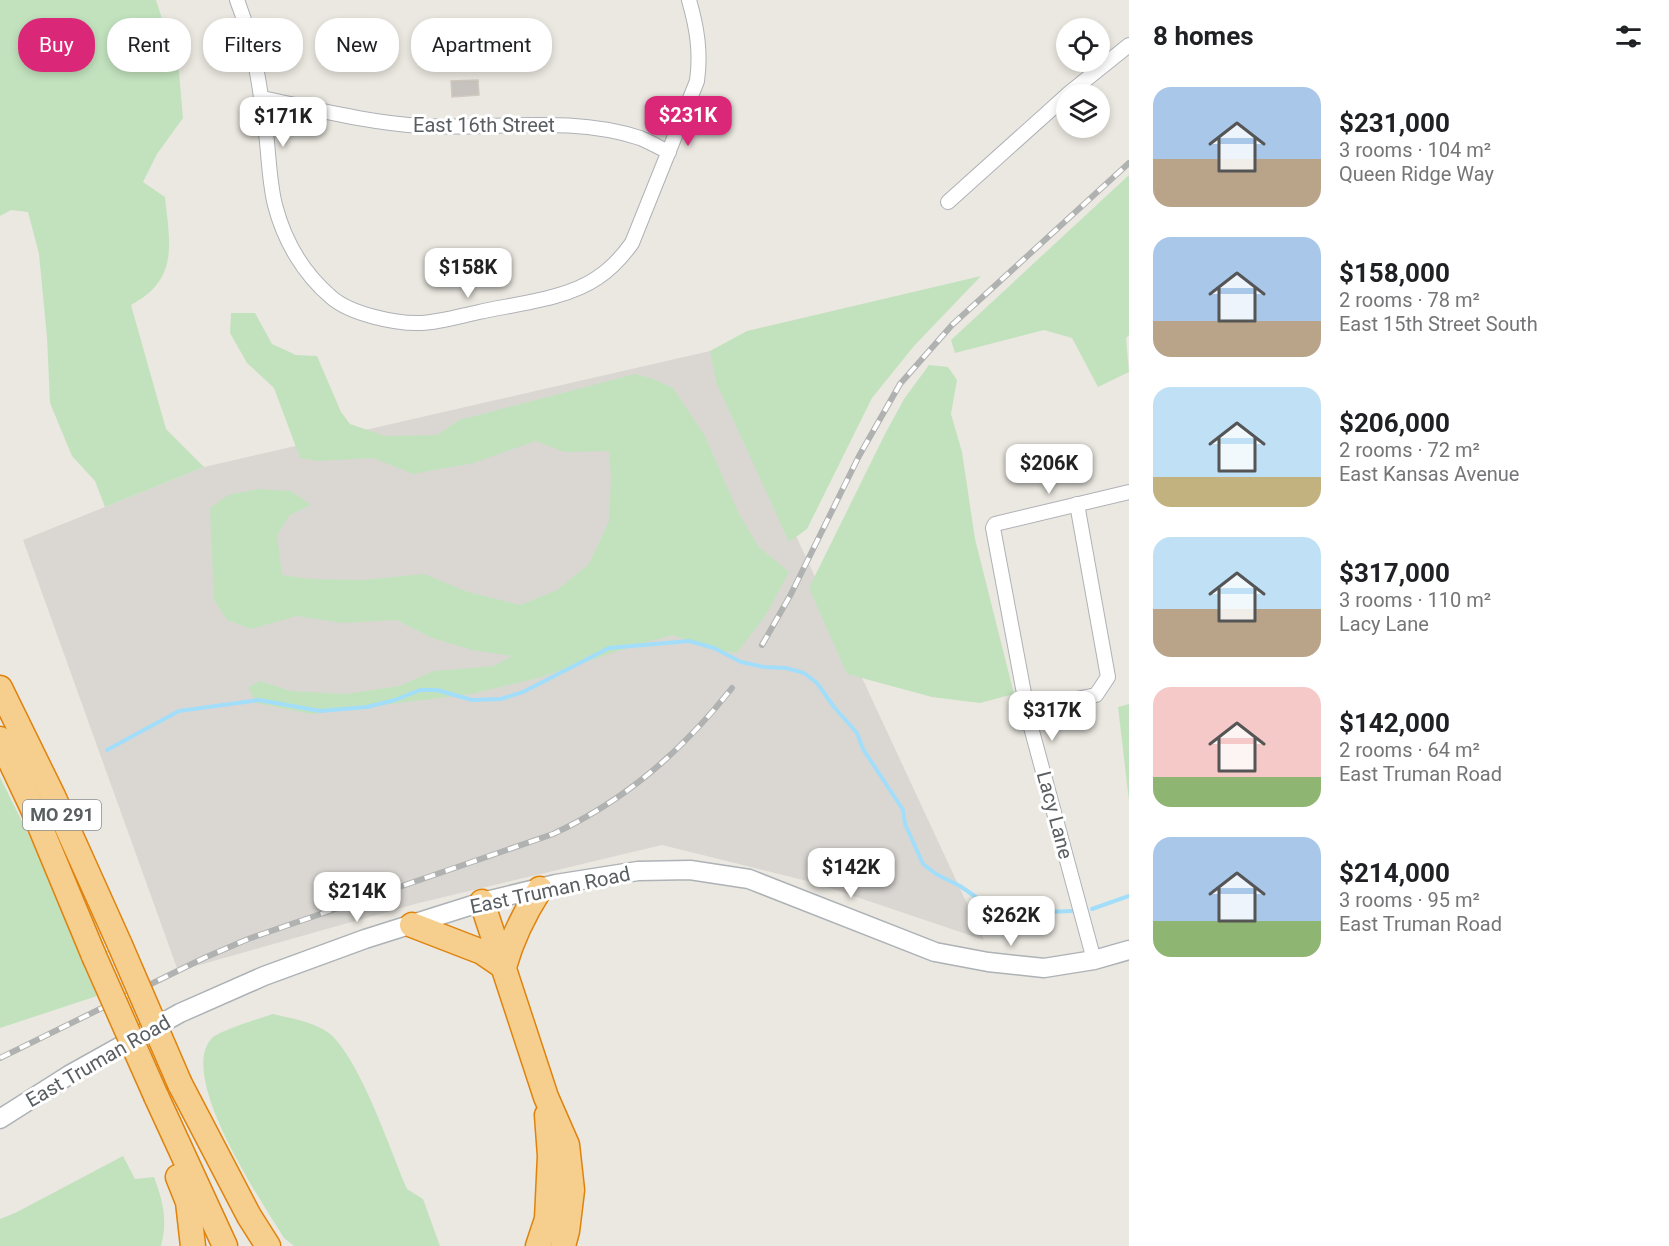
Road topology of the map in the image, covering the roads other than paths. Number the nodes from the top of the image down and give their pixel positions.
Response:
1 (237, 0) edge
2 (689, 0) edge
3 (1129, 45) edge
4 (1081, 84) edge
5 (262, 98) junction
6 (1056, 105) edge
7 (669, 152) junction
8 (948, 202) dead end
9 (1129, 492) edge
10 (1077, 504) junction
11 (0, 688) edge
12 (1027, 709) junction
13 (0, 739) edge
14 (540, 889) junction
15 (482, 902) junction
16 (412, 925) junction
17 (1129, 950) edge
18 (1094, 960) junction
19 (504, 967) junction
20 (180, 1084) junction
21 (156, 1096) junction
22 (546, 1097) junction
23 (0, 1119) edge
24 (193, 1246) edge
25 (225, 1246) edge
26 (250, 1246) edge
27 (268, 1246) edge
28 (538, 1246) edge
29 (563, 1246) edge

1 - 5 street
2 - 7 street
3 - 4 street
5 - 7 street, East 16th Street
5 - 7 street
6 - 8 street
9 - 10 street
10 - 12 street
10 - 12 street, Lacy Lane
11 - 20 highway, MO 291, bridge
12 - 18 street, Lacy Lane
13 - 21 highway, MO 291, bridge
14 - 15 main road, East Truman Road
14 - 18 main road, East Truman Road
14 - 19 highway
15 - 16 main road, East Truman Road
15 - 19 highway
16 - 19 highway
16 - 23 main road, East Truman Road
17 - 18 main road, East Truman Road
19 - 22 highway
20 - 26 highway, MO 291
20 - 27 highway
21 - 24 highway
21 - 25 highway, MO 291
22 - 28 highway
22 - 29 highway

